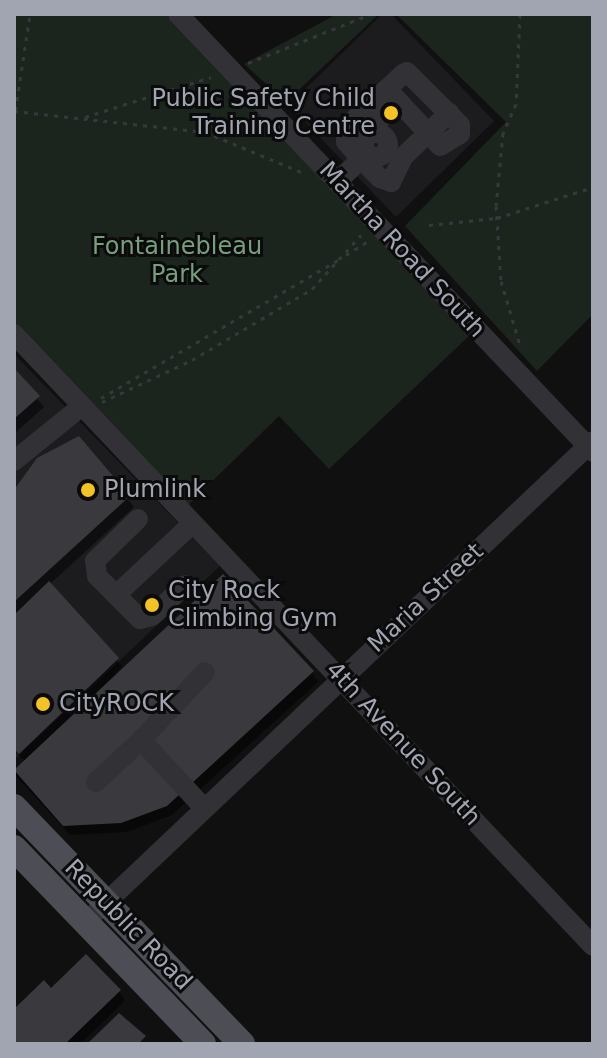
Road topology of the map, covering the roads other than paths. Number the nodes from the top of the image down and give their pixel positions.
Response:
1 (178, 14) edge
2 (431, 93) junction
3 (395, 104) junction
4 (427, 134) junction
5 (364, 156) junction
6 (337, 182) junction
7 (14, 334) edge
8 (84, 408) junction
9 (591, 447) edge
10 (14, 461) edge
11 (138, 519) dead end
12 (193, 523) junction
13 (185, 585) dead end
14 (116, 595) junction
15 (205, 672) dead end
16 (340, 678) junction
17 (141, 740) junction
18 (96, 782) dead end
19 (204, 808) junction
20 (19, 823) edge
21 (14, 848) edge
22 (106, 902) junction
23 (86, 922) junction
24 (593, 946) edge
25 (203, 1044) edge
26 (242, 1044) edge

1 - 6 street, Martha Road South
2 - 3 street
2 - 3 street
2 - 4 street
3 - 4 street
3 - 5 street
3 - 5 street
4 - 5 street
5 - 6 street
6 - 9 street, Martha Road South
7 - 8 street, 4th Avenue South
8 - 10 street
8 - 12 street, 4th Avenue South
9 - 16 street, Maria Street
11 - 14 street
12 - 14 street
12 - 16 street, 4th Avenue South
13 - 14 street
15 - 17 street
16 - 19 street, Maria Street
16 - 24 street, 4th Avenue South
17 - 18 street
17 - 19 street
19 - 22 street, Maria Street
20 - 22 main road, Republic Road
21 - 23 main road, Republic Road
22 - 23 street, Maria Street
22 - 26 main road, Republic Road
23 - 25 main road, Republic Road

